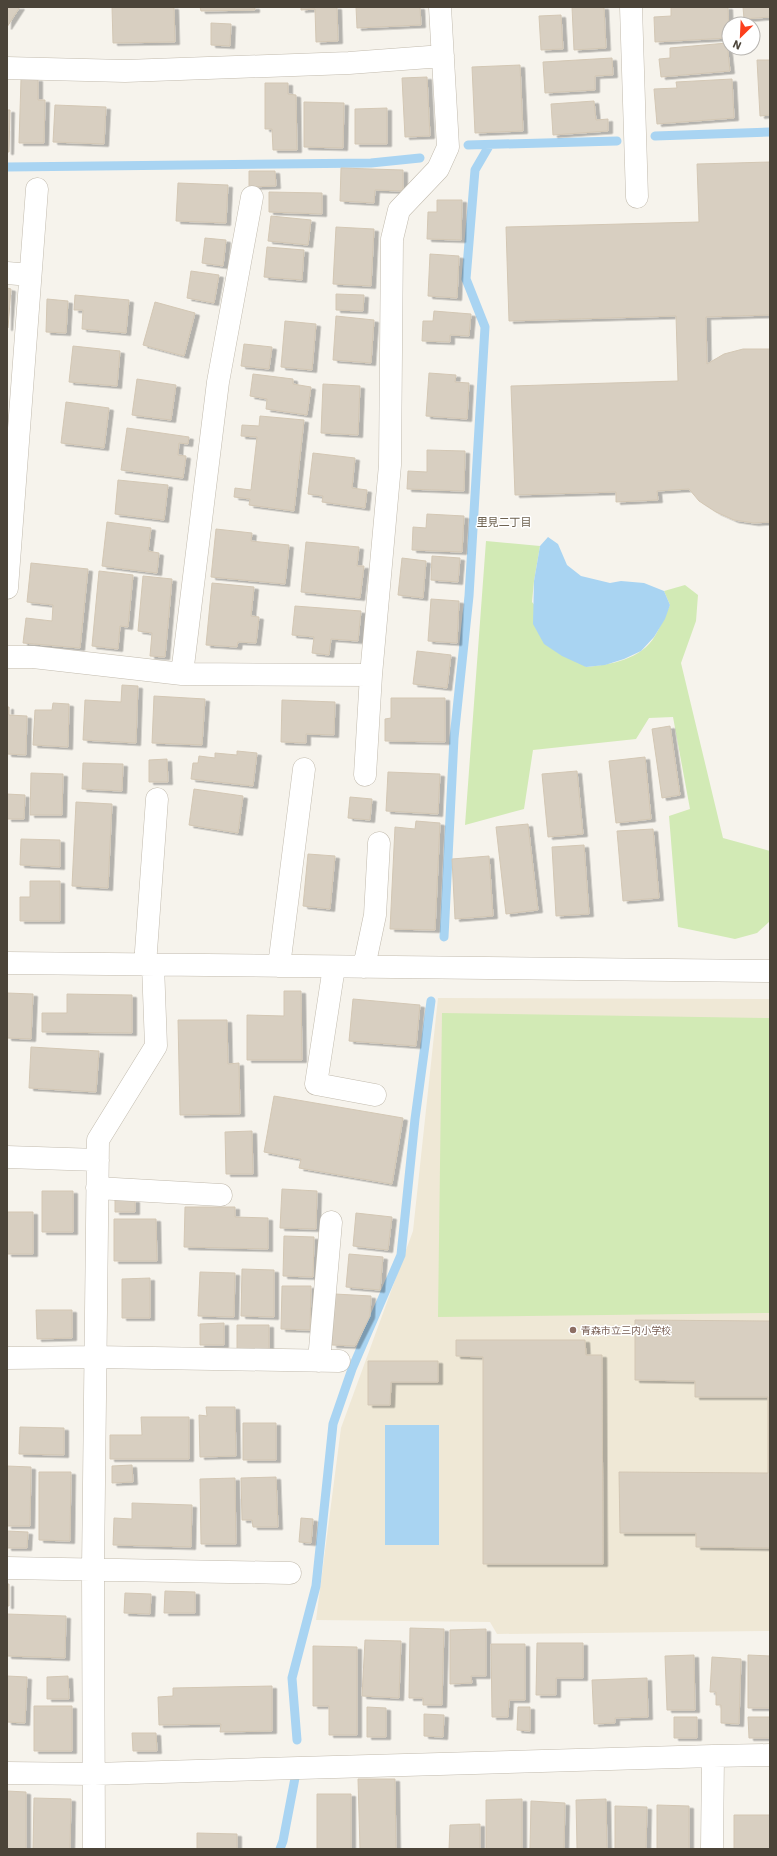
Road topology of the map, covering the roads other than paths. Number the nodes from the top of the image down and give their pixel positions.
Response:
1 (440, 7) edge
2 (631, 7) edge
3 (443, 56) junction
4 (7, 68) edge
5 (37, 189) dead end
6 (252, 197) dead end
7 (637, 197) dead end
8 (7, 273) edge
9 (30, 275) junction
10 (12, 445) edge
11 (7, 588) edge
12 (7, 657) edge
13 (182, 674) junction
14 (371, 675) junction
15 (304, 769) dead end
16 (365, 775) dead end
17 (157, 799) dead end
18 (379, 843) dead end
19 (7, 963) edge
20 (149, 965) junction
21 (278, 966) junction
22 (334, 967) junction
23 (364, 967) junction
24 (770, 971) edge
25 (375, 1095) dead end
26 (7, 1157) edge
27 (98, 1160) junction
28 (97, 1188) junction
29 (221, 1195) dead end
30 (331, 1222) dead end
31 (95, 1357) junction
32 (7, 1358) edge
33 (7, 1568) edge
34 (93, 1569) junction
35 (290, 1573) dead end
36 (770, 1755) edge
37 (713, 1756) junction
38 (7, 1773) edge
39 (94, 1774) junction
40 (94, 1849) edge
41 (712, 1849) edge

1 - 3 street
2 - 7 street
3 - 4 street
3 - 14 street
5 - 9 street
6 - 13 street
8 - 9 street
9 - 10 street
10 - 11 street
12 - 13 street
13 - 14 street
14 - 16 street
15 - 21 street
17 - 20 street
18 - 23 street
19 - 20 street
20 - 21 street
20 - 27 street
21 - 22 street
22 - 23 street
22 - 25 street
23 - 24 street
26 - 27 street
27 - 28 street
28 - 29 street
28 - 31 street
30 - 31 street
31 - 32 street
31 - 34 street
33 - 34 street
34 - 35 street
34 - 39 street
36 - 37 street
37 - 39 street
37 - 41 street
38 - 39 street
39 - 40 street

